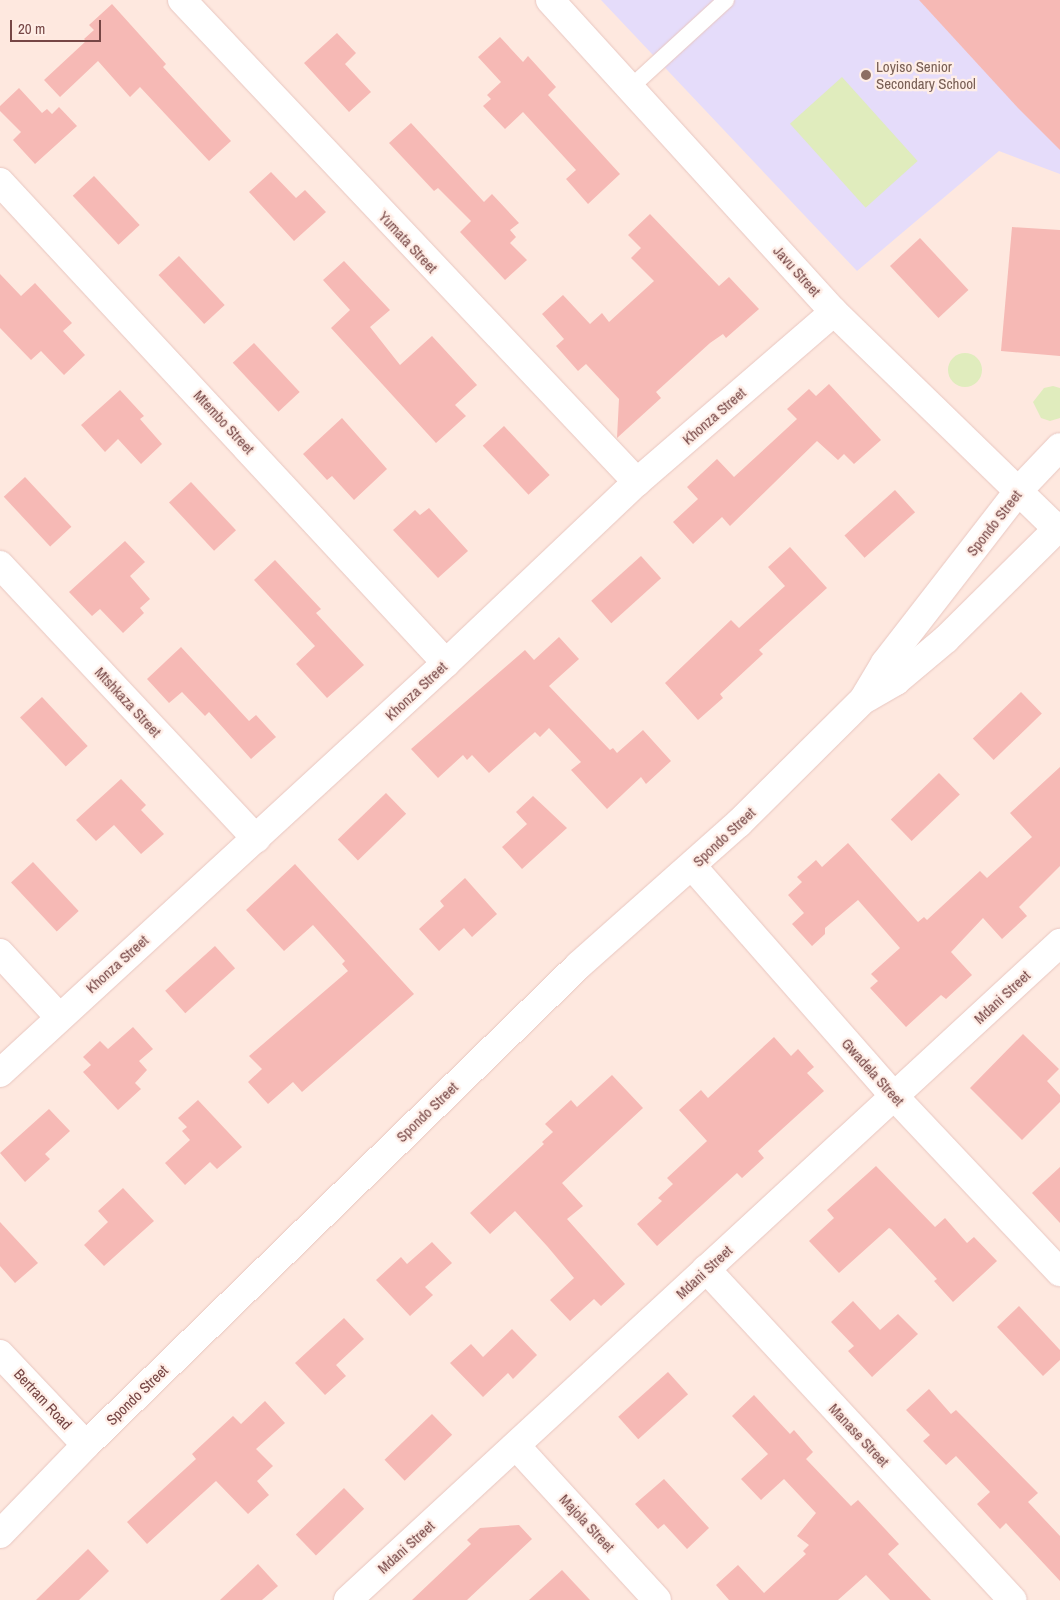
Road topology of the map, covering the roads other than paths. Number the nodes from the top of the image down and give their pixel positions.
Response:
1 (182, 0) edge
2 (550, 0) edge
3 (726, 0) edge
4 (630, 88) junction
5 (0, 182) edge
6 (834, 312) junction
7 (1060, 447) edge
8 (638, 482) junction
9 (1019, 490) junction
10 (1058, 527) edge
11 (0, 565) edge
12 (446, 663) junction
13 (863, 700) junction
14 (256, 839) junction
15 (692, 866) junction
16 (1060, 943) edge
17 (0, 953) edge
18 (59, 1017) junction
19 (0, 1072) edge
20 (894, 1096) junction
21 (706, 1269) junction
22 (1060, 1272) edge
23 (0, 1354) edge
24 (86, 1445) junction
25 (516, 1447) junction
26 (0, 1534) edge
27 (348, 1600) edge
28 (657, 1600) edge
29 (1012, 1600) edge

1 - 8 street, Yumata Street
2 - 4 street, Javu Street
3 - 4 lane
4 - 6 street, Javu Street
5 - 12 street, Mtembo Street
6 - 8 street, Khonza Street
6 - 9 street, Javu Street
7 - 9 street, Spondo Street
8 - 12 street, Khonza Street
9 - 10 street, Javu Street
9 - 13 street, Spondo Street
10 - 13 street, Spondo Street
11 - 14 street, Mtshkaza Street
12 - 14 street, Khonza Street
13 - 15 street, Spondo Street
14 - 18 street, Khonza Street
15 - 20 street, Gwadela Street
15 - 24 street, Spondo Street
16 - 20 street, Mdani Street
17 - 18 street
18 - 19 street, Khonza Street
20 - 21 street, Mdani Street
20 - 22 street, Gwadela Street
21 - 25 street, Mdani Street
21 - 29 street, Manase Street
23 - 24 street, Bertram Road
24 - 26 street, Spondo Street
25 - 27 street, Mdani Street
25 - 28 street, Majola Street

